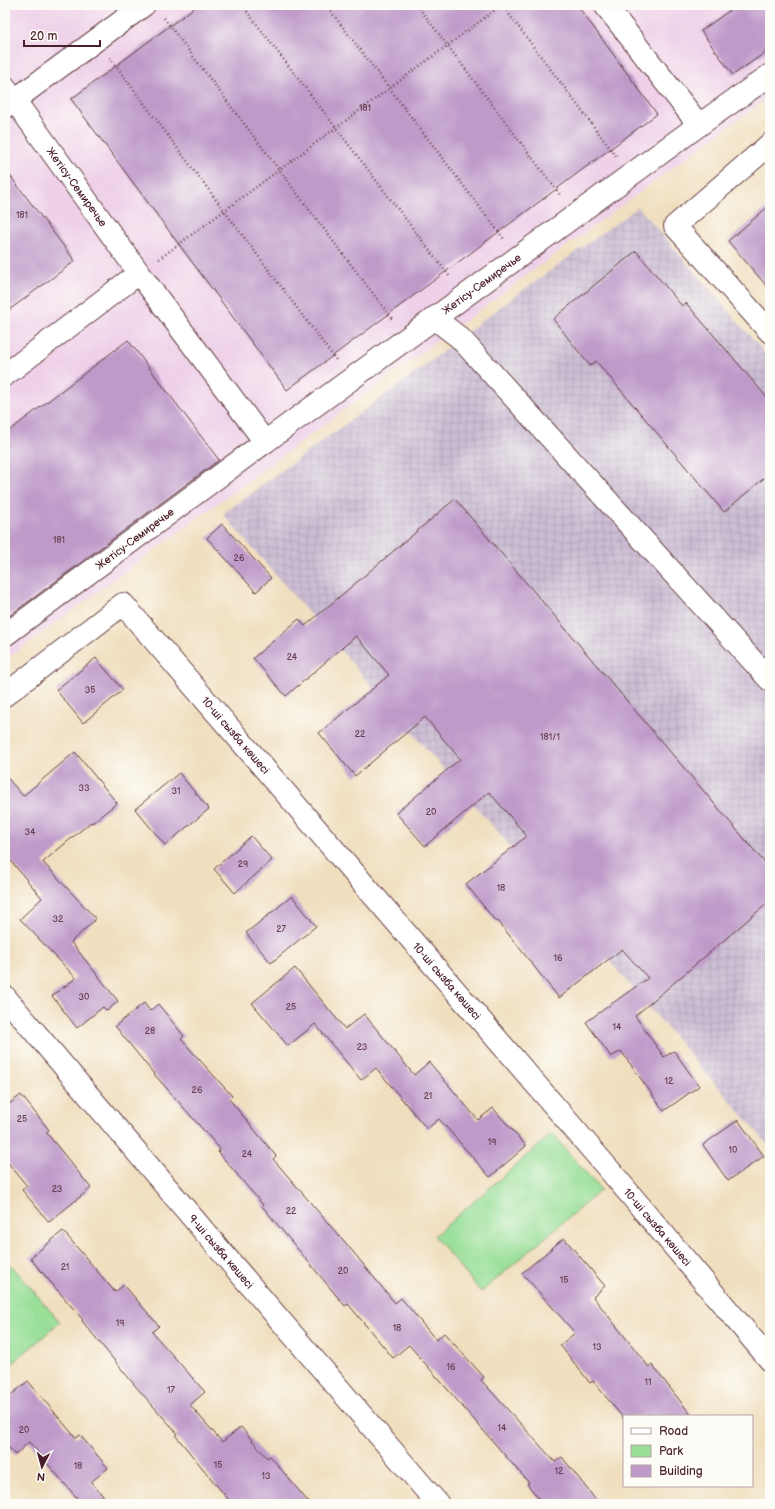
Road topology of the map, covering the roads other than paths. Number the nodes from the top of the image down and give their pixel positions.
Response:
1 (144, 5) edge
2 (605, 5) edge
3 (770, 75) edge
4 (8, 98) edge
5 (699, 125) junction
6 (770, 144) edge
7 (139, 273) junction
8 (434, 318) junction
9 (770, 332) edge
10 (5, 375) edge
11 (265, 442) junction
12 (5, 635) edge
13 (770, 680) edge
14 (5, 694) edge
15 (5, 997) edge
16 (770, 1360) edge
17 (438, 1504) edge

1 - 4 street, Жетісу-Семиречье
2 - 5 street
3 - 5 street, Жетісу-Семиречье
4 - 7 street, Жетісу-Семиречье
5 - 8 street, Жетісу-Семиречье
6 - 9 street
7 - 10 street
7 - 11 street, Жетісу-Семиречье
8 - 11 street, Жетісу-Семиречье
8 - 13 street
11 - 12 street, Жетісу-Семиречье
14 - 16 street, 10-ші сызба көшесі
15 - 17 street, 9-ші сызба көшесі

